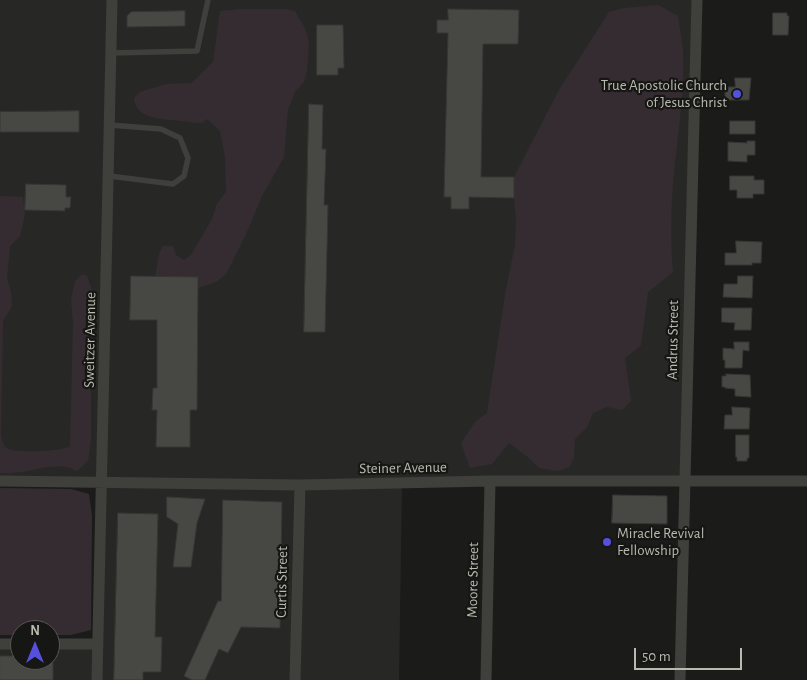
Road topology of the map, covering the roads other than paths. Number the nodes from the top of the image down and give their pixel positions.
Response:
1 (112, 0) edge
2 (208, 0) edge
3 (697, 0) edge
4 (112, 53) junction
5 (110, 125) junction
6 (109, 176) junction
7 (684, 480) junction
8 (0, 481) edge
9 (807, 481) edge
10 (490, 482) junction
11 (102, 483) junction
12 (300, 485) junction
13 (60, 644) edge
14 (98, 644) junction
15 (97, 680) edge
16 (296, 680) edge
17 (486, 680) edge
18 (680, 680) edge

1 - 4 street, Sweitzer Avenue
2 - 4 lane
3 - 7 street, Andrus Street
4 - 5 street, Sweitzer Avenue
5 - 6 street, Sweitzer Avenue
5 - 6 lane
6 - 11 street, Sweitzer Avenue
7 - 9 street, Steiner Avenue
7 - 10 street, Steiner Avenue
7 - 18 street, Andrus Street
8 - 11 street, Steiner Avenue
10 - 12 street, Steiner Avenue
10 - 17 street, Moore Street
11 - 12 street, Steiner Avenue
11 - 14 street, Sweitzer Avenue
12 - 16 street, Curtis Street
13 - 14 street
14 - 15 street, Sweitzer Avenue

